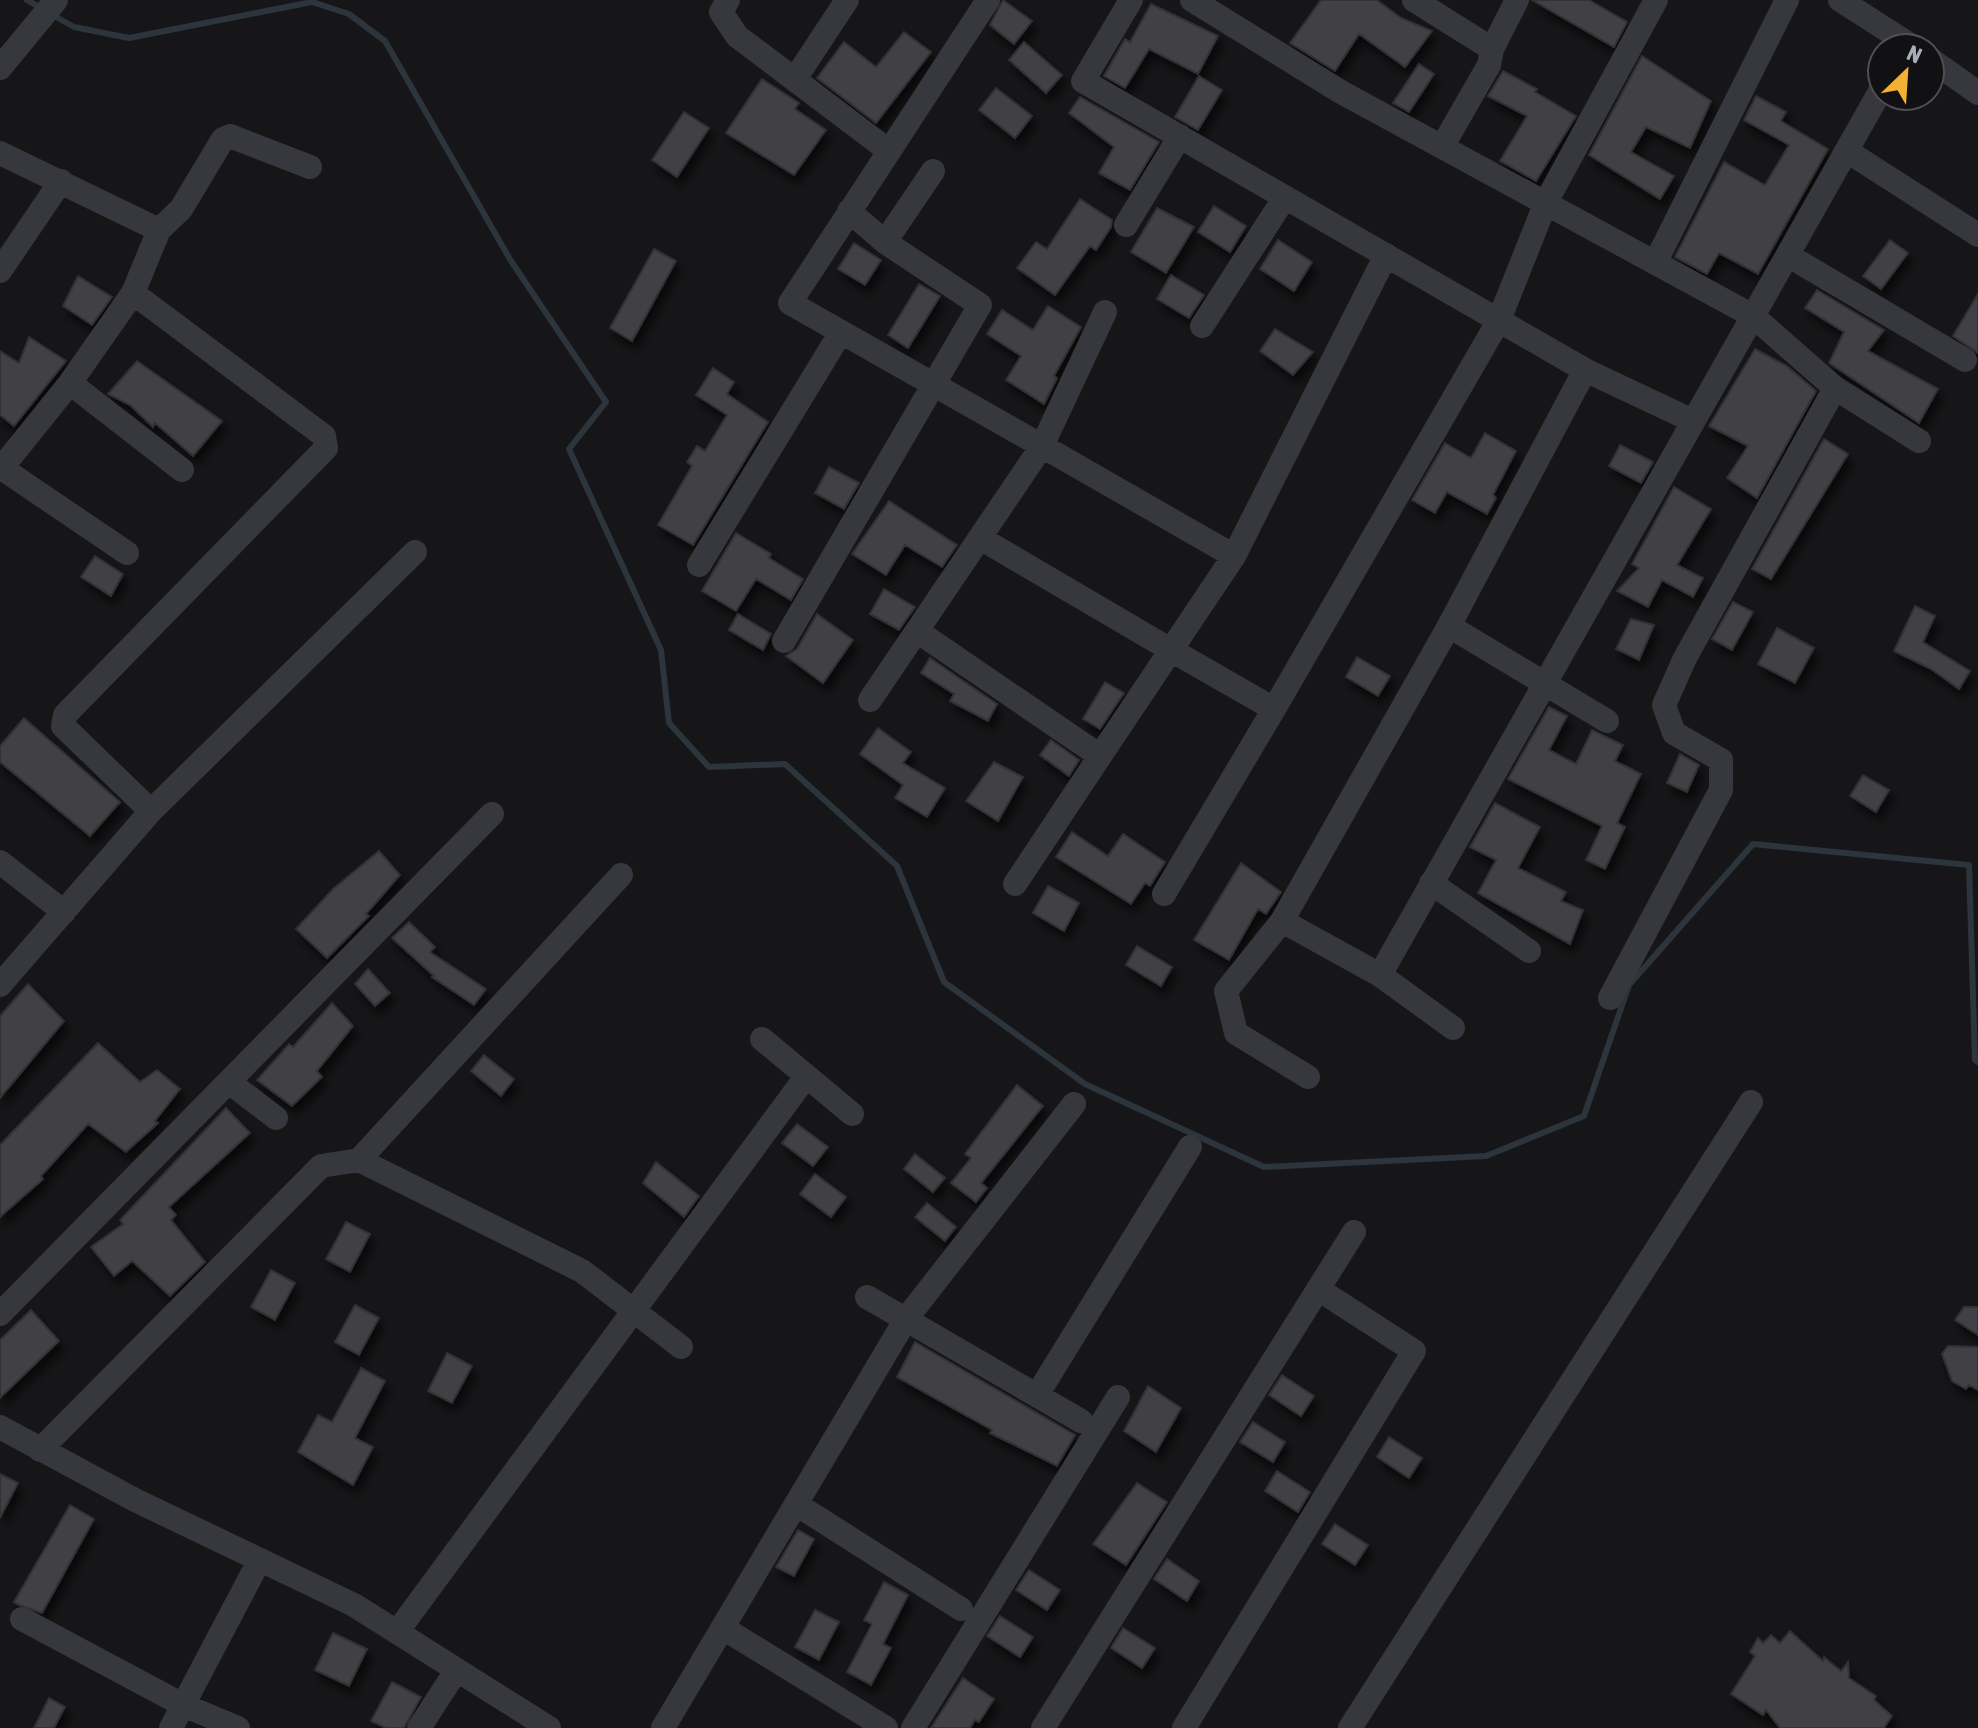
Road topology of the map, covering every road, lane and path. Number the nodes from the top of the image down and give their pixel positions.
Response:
1 (55, 0) edge
2 (728, 0) edge
3 (847, 0) edge
4 (988, 0) edge
5 (1131, 0) edge
6 (1192, 0) edge
7 (1414, 0) edge
8 (1517, 0) edge
9 (1656, 0) edge
10 (1840, 0) edge
11 (1785, 1) edge
12 (1888, 32) edge
13 (1492, 49) junction
14 (0, 68) edge
15 (1946, 70) edge
16 (795, 79) junction
17 (1978, 93) edge
18 (1869, 112) edge
19 (1180, 136) junction
20 (1442, 147) junction
21 (889, 151) junction
22 (1847, 151) junction
23 (0, 153) edge
24 (310, 167) dead end
25 (933, 171) dead end
26 (61, 181) junction
27 (1285, 197) junction
28 (1546, 202) junction
29 (849, 211) junction
30 (1126, 225) dead end
31 (159, 230) junction
32 (1978, 235) edge
33 (885, 242) junction
34 (1386, 255) junction
35 (1789, 256) junction
36 (1655, 263) junction
37 (0, 271) edge
38 (133, 293) junction
39 (1105, 312) dead end
40 (1753, 316) junction
41 (1499, 320) junction
42 (1202, 326) dead end
43 (841, 332) junction
44 (1965, 360) dead end
45 (1585, 370) junction
46 (70, 383) junction
47 (936, 384) junction
48 (1835, 388) junction
49 (1693, 421) junction
50 (1919, 441) dead end
51 (1042, 446) junction
52 (1, 468) edge
53 (182, 470) dead end
54 (980, 538) junction
55 (415, 552) dead end
56 (127, 553) dead end
57 (1234, 556) junction
58 (699, 565) dead end
59 (1449, 626) junction
60 (917, 631) junction
61 (784, 641) dead end
62 (1171, 650) junction
63 (1546, 685) junction
64 (870, 700) dead end
65 (1274, 709) junction
66 (1607, 721) dead end
67 (1100, 756) junction
68 (151, 811) junction
69 (492, 814) dead end
70 (0, 862) edge
71 (621, 875) dead end
72 (1431, 883) junction
73 (1015, 884) dead end
74 (1164, 894) dead end
75 (64, 912) junction
76 (1282, 921) junction
77 (1529, 951) dead end
78 (1380, 975) junction
79 (0, 985) edge
80 (1610, 998) dead end
81 (1453, 1028) dead end
82 (762, 1039) dead end
83 (1308, 1077) dead end
84 (805, 1078) junction
85 (229, 1082) junction
86 (1751, 1102) dead end
87 (1074, 1104) dead end
88 (852, 1114) dead end
89 (276, 1118) dead end
90 (1190, 1147) dead end
91 (359, 1160) junction
92 (1354, 1232) dead end
93 (1318, 1289) junction
94 (867, 1297) dead end
95 (633, 1310) junction
96 (0, 1314) edge
97 (906, 1319) junction
98 (681, 1347) dead end
99 (1037, 1395) junction
100 (1118, 1397) dead end
101 (1081, 1421) dead end
102 (0, 1427) edge
103 (40, 1450) junction
104 (796, 1504) junction
105 (259, 1561) junction
106 (961, 1609) dead end
107 (22, 1619) dead end
108 (723, 1628) junction
109 (397, 1632) junction
110 (456, 1671) junction
111 (183, 1705) junction
112 (171, 1728) edge
113 (238, 1728) edge
114 (419, 1728) edge
115 (549, 1728) edge
116 (663, 1728) edge
117 (886, 1728) edge
118 (913, 1728) edge
119 (1043, 1728) edge
120 (1184, 1728) edge
121 (1350, 1728) edge

1 - 14 street
2 - 16 street
3 - 16 street
4 - 21 street
5 - 19 street
6 - 20 street
7 - 13 street
8 - 13 street
9 - 28 street
10 - 12 street
11 - 36 street
13 - 20 street
15 - 17 street
16 - 21 street
18 - 22 street
19 - 27 street
19 - 30 street
20 - 28 street
21 - 29 street
22 - 32 street
22 - 35 street
23 - 26 street
24 - 31 street
25 - 33 street
26 - 31 street
26 - 37 street
27 - 34 street
27 - 42 street
28 - 36 street
28 - 41 street
29 - 33 street
29 - 43 street
31 - 38 street
33 - 47 street
34 - 41 street
34 - 57 street
35 - 40 street
35 - 44 street
36 - 40 street
38 - 46 street
38 - 68 street
39 - 51 street
40 - 48 street
40 - 49 street
41 - 45 street
41 - 65 street
43 - 47 street
43 - 58 street
45 - 49 street
45 - 59 street
46 - 52 street
46 - 53 street
47 - 51 street
47 - 61 street
48 - 50 street
48 - 80 street
49 - 63 street
51 - 54 street
51 - 57 street
52 - 56 street
54 - 60 street
54 - 62 street
55 - 68 street
57 - 62 street
59 - 63 street
59 - 76 street
60 - 64 street
60 - 67 street
62 - 65 street
62 - 67 street
63 - 66 street
63 - 72 street
65 - 74 street
67 - 73 street
68 - 75 street
69 - 85 street
70 - 75 street
71 - 91 street
72 - 77 street
72 - 78 street
75 - 79 street
76 - 78 street
76 - 83 street
78 - 81 street
82 - 84 street
84 - 88 street
84 - 95 street
85 - 89 street
85 - 96 street
86 - 121 street
87 - 97 street
90 - 99 street
91 - 95 street
91 - 103 street
92 - 93 street
93 - 119 street
93 - 120 street
94 - 97 street
95 - 98 street
95 - 109 street
97 - 99 street
97 - 104 street
99 - 101 street
100 - 118 street
102 - 103 street
103 - 105 street
104 - 106 street
104 - 108 street
105 - 109 street
105 - 111 street
107 - 111 street
108 - 116 street
108 - 117 street
109 - 110 street
110 - 114 street
110 - 115 street
111 - 112 street
111 - 113 street

